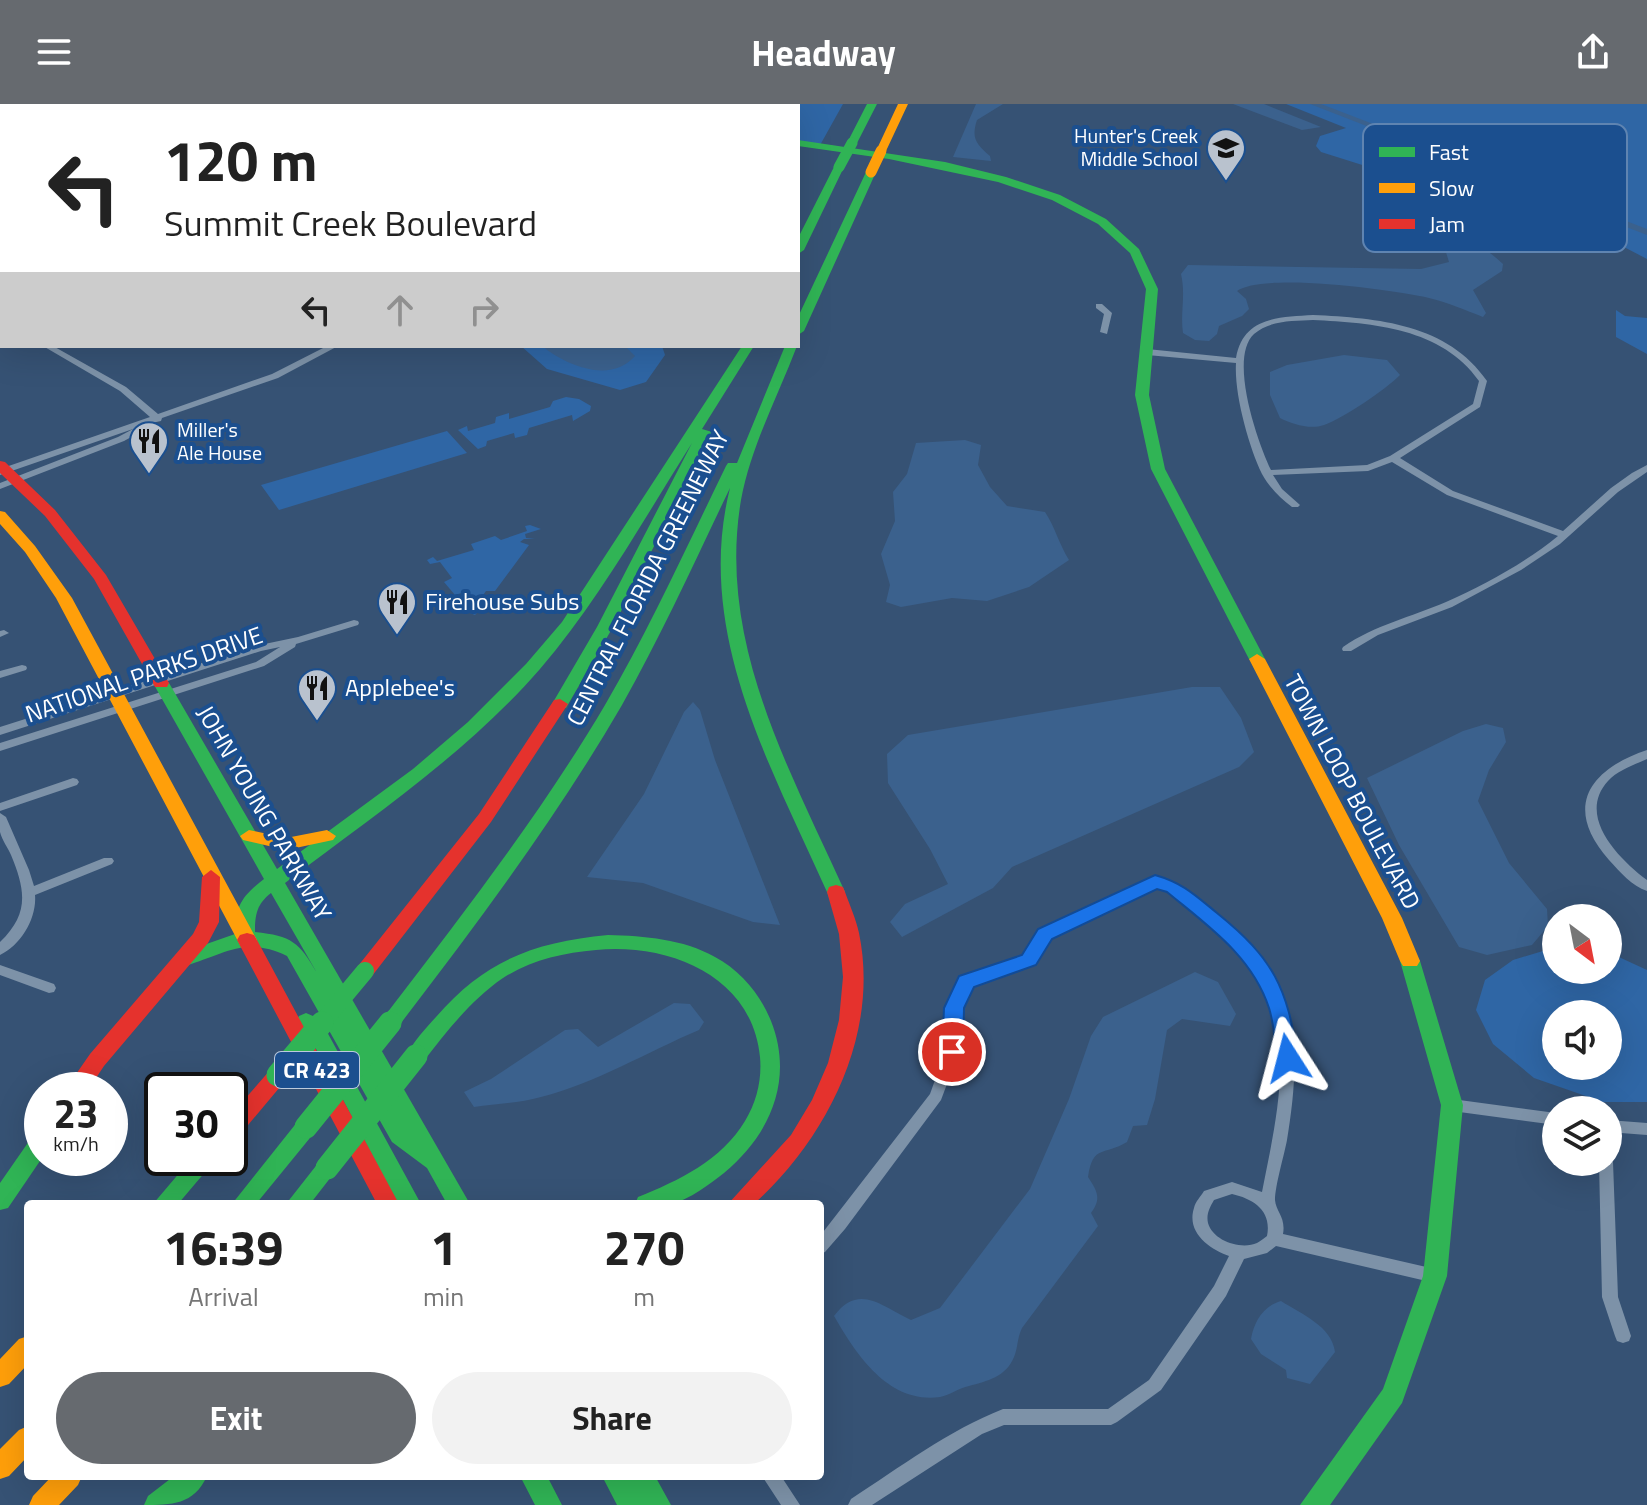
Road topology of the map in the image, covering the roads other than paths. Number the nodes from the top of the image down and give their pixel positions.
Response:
1 (872, 104) edge
2 (903, 104) edge
3 (800, 143) edge
4 (800, 151) edge
5 (997, 178) junction
6 (800, 246) edge
7 (1099, 306) dead end
8 (800, 327) edge
9 (1104, 332) dead end
10 (51, 348) edge
11 (330, 348) edge
12 (748, 348) edge
13 (748, 348) edge
14 (790, 348) edge
15 (790, 348) edge
16 (1147, 352) junction
17 (1240, 361) junction
18 (158, 419) junction
19 (1393, 458) junction
20 (1647, 468) edge
21 (1266, 473) junction
22 (4, 474) edge
23 (1295, 505) dead end
24 (0, 515) edge
25 (1565, 535) junction
26 (354, 623) dead end
27 (1347, 649) dead end
28 (22, 668) dead end
29 (0, 675) edge
30 (164, 687) junction
31 (119, 700) junction
32 (0, 731) edge
33 (0, 747) edge
34 (1647, 754) edge
35 (73, 782) dead end
36 (0, 817) edge
37 (343, 830) junction
38 (249, 836) junction
39 (108, 861) dead end
40 (211, 872) junction
41 (274, 879) junction
42 (1647, 887) edge
43 (30, 892) junction
44 (245, 936) junction
45 (0, 950) edge
46 (185, 959) junction
47 (0, 970) edge
48 (49, 988) dead end
49 (284, 1009) junction
50 (89, 1072) edge
51 (1452, 1105) junction
52 (248, 1110) edge
53 (1542, 1117) edge
54 (1622, 1127) edge
55 (1647, 1129) edge
56 (24, 1166) edge
57 (439, 1168) junction
58 (190, 1176) edge
59 (1606, 1176) edge
60 (168, 1200) edge
61 (246, 1200) edge
62 (300, 1200) edge
63 (386, 1200) edge
64 (408, 1200) edge
65 (457, 1200) edge
66 (656, 1200) edge
67 (745, 1200) edge
68 (0, 1201) edge
69 (1267, 1204) junction
70 (1274, 1239) junction
71 (824, 1242) edge
72 (1239, 1253) junction
73 (1435, 1276) junction
74 (1623, 1336) dead end
75 (24, 1351) edge
76 (0, 1376) edge
77 (24, 1442) edge
78 (0, 1467) edge
79 (65, 1480) edge
80 (189, 1480) edge
81 (535, 1480) edge
82 (617, 1480) edge
83 (643, 1480) edge
84 (774, 1480) edge
85 (42, 1505) edge
86 (157, 1505) edge
87 (549, 1505) edge
88 (631, 1505) edge
89 (658, 1505) edge
90 (791, 1505) edge
91 (857, 1505) edge
92 (1313, 1505) edge

1 - 6 main road, bridge
2 - 8 main road, bridge
3 - 5 main road, TOWN LOOP BOULEVARD
4 - 5 main road, TOWN LOOP BOULEVARD
5 - 16 main road, TOWN LOOP BOULEVARD
7 - 9 street
10 - 18 street
11 - 18 street
12 - 37 main road
13 - 52 main road, CENTRAL FLORIDA GREENEWAY, bridge
14 - 61 main road, CENTRAL FLORIDA GREENEWAY, bridge
15 - 67 main road
16 - 17 street
16 - 51 main road, TOWN LOOP BOULEVARD
17 - 19 street
17 - 21 street
18 - 22 street
19 - 21 street
19 - 25 street
20 - 25 street
21 - 23 street
22 - 30 main road, JOHN YOUNG PARKWAY / CR 423
24 - 31 main road, CR 423
25 - 27 street
26 - 30 street, NATIONAL PARKS DRIVE
28 - 29 street
30 - 31 street, NATIONAL PARKS DRIVE
30 - 38 main road, JOHN YOUNG PARKWAY / CR 423
31 - 32 street, NATIONAL PARKS DRIVE
31 - 33 street, NATIONAL PARKS DRIVE
31 - 40 main road, CR 423
34 - 42 street
35 - 36 street
36 - 43 street
37 - 38 main road
37 - 41 main road
38 - 41 main road, JOHN YOUNG PARKWAY / CR 423
39 - 43 street
40 - 44 main road, CR 423
40 - 46 main road
41 - 44 main road
41 - 57 main road, JOHN YOUNG PARKWAY / CR 423
43 - 45 street
44 - 46 main road
44 - 49 main road, CR 423
44 - 57 main road
46 - 50 main road
47 - 48 street
49 - 63 main road, CR 423
49 - 64 main road
51 - 53 street
51 - 73 main road, TOWN LOOP BOULEVARD
54 - 55 street
56 - 68 main road
57 - 65 main road, JOHN YOUNG PARKWAY / CR 423
58 - 60 main road
59 - 74 street
62 - 66 main road, bridge
69 - 70 street
69 - 71 street
69 - 72 street
70 - 72 street
70 - 73 street
72 - 91 street
73 - 92 main road, TOWN LOOP BOULEVARD
75 - 76 main road
77 - 78 main road
79 - 85 main road
80 - 86 main road
81 - 87 main road
82 - 88 main road
83 - 89 main road
84 - 90 street

